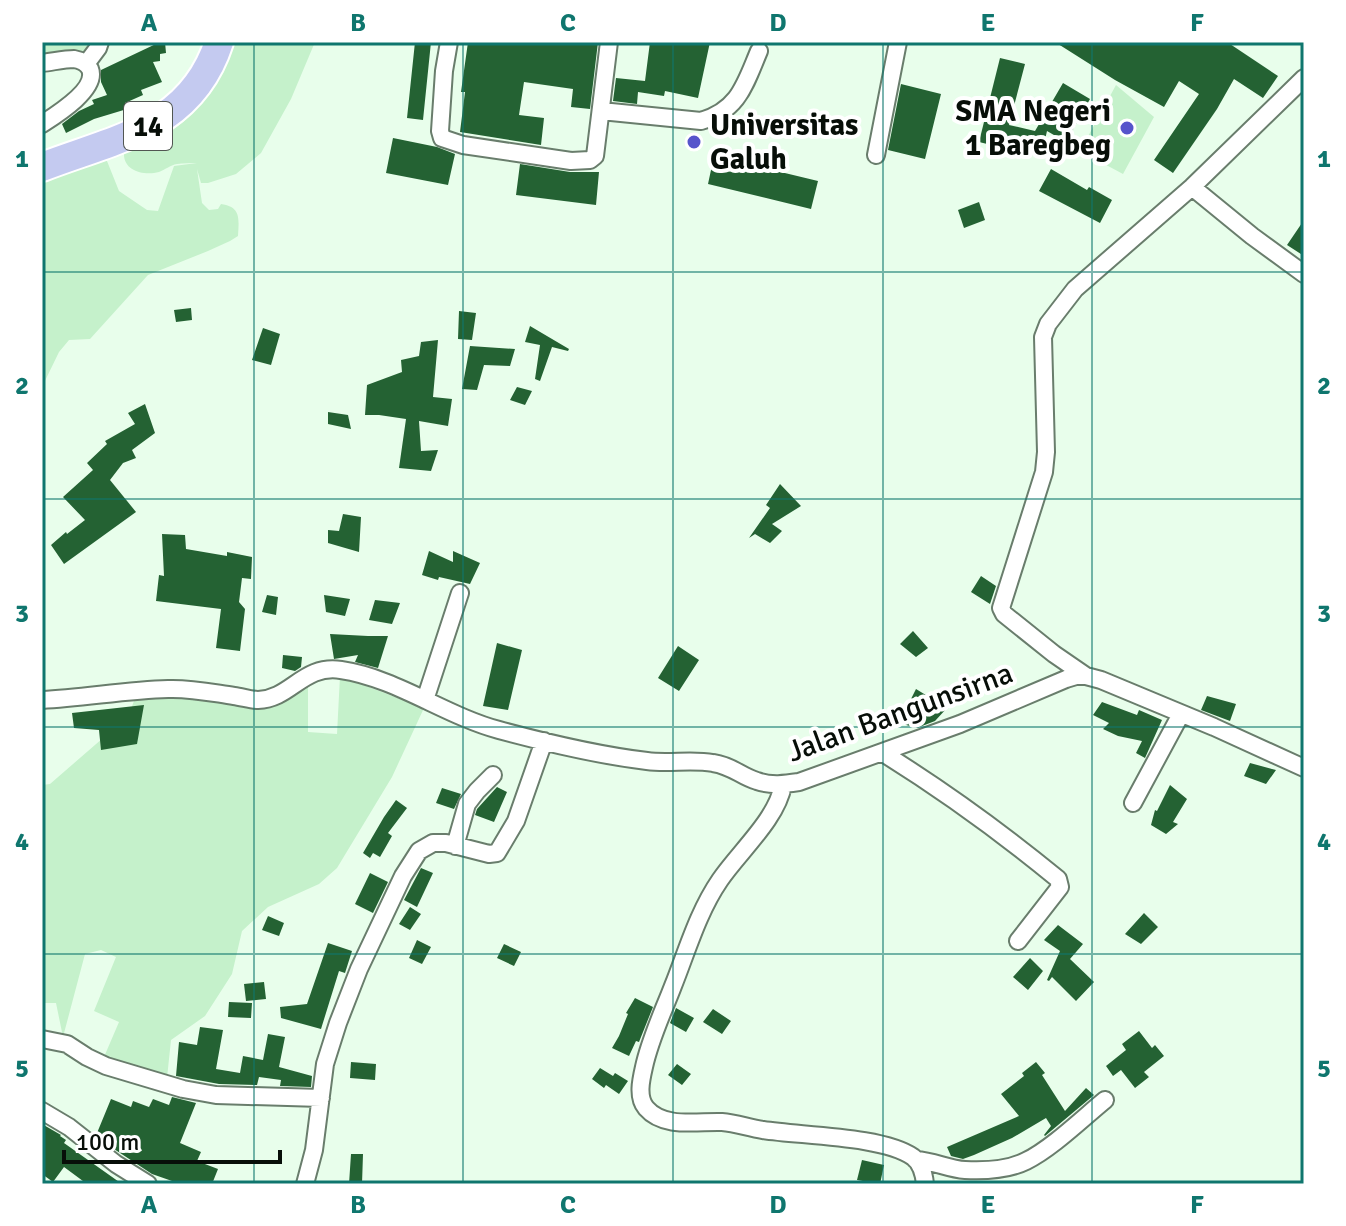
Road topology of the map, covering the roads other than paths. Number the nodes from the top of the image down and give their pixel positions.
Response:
1 (100, 42) edge
2 (219, 42) edge
3 (449, 42) edge
4 (609, 42) edge
5 (898, 42) edge
6 (759, 51) dead end
7 (42, 63) edge
8 (86, 64) junction
9 (1304, 78) edge
10 (601, 111) junction
11 (42, 124) edge
12 (876, 155) dead end
13 (42, 167) edge
14 (1192, 187) junction
15 (1304, 274) edge
16 (460, 593) dead end
17 (1086, 676) junction
18 (42, 700) edge
19 (425, 700) junction
20 (1181, 714) junction
21 (544, 741) junction
22 (883, 753) junction
23 (1304, 768) edge
24 (493, 775) dead end
25 (783, 785) junction
26 (1133, 803) dead end
27 (455, 846) junction
28 (1018, 941) dead end
29 (42, 1039) edge
30 (321, 1098) junction
31 (1105, 1100) dead end
32 (42, 1111) edge
33 (916, 1160) junction
34 (148, 1184) edge
35 (305, 1184) edge
36 (925, 1184) edge

1 - 8 street
2 - 13 highway, 14
3 - 10 street
4 - 10 street
5 - 12 street
6 - 10 street
7 - 8 street
8 - 11 street
9 - 14 street
14 - 15 street
14 - 17 street
16 - 19 street
17 - 20 street
17 - 22 street, Jalan Bangunsirna
18 - 19 street, Jalan Bangunsirna
19 - 21 street, Jalan Bangunsirna
20 - 23 street
20 - 26 street
21 - 25 street, Jalan Bangunsirna
21 - 27 street
22 - 25 street, Jalan Bangunsirna
22 - 28 street
24 - 27 street
25 - 33 street
27 - 30 street
29 - 30 street
30 - 35 street
31 - 33 street
32 - 34 street
33 - 36 street

